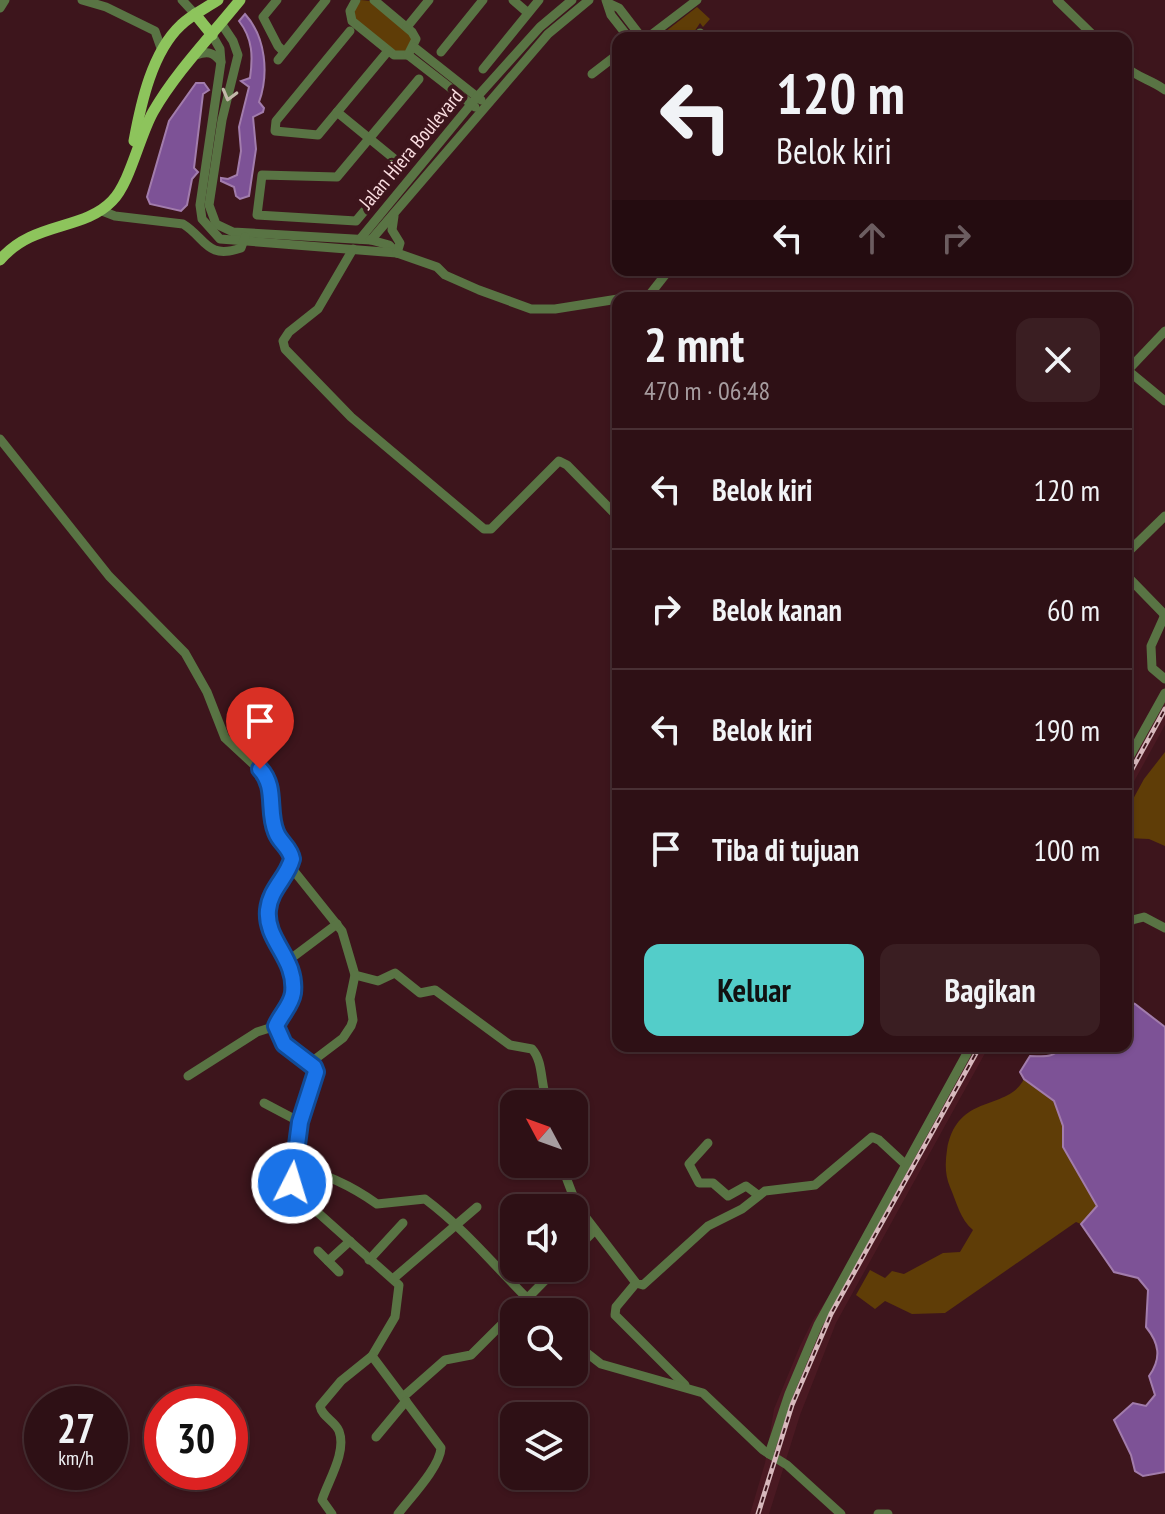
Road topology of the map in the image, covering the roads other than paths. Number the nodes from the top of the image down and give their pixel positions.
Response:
1 (5, 0) edge
2 (82, 0) edge
3 (182, 0) edge
4 (218, 0) edge
5 (240, 0) edge
6 (277, 0) edge
7 (326, 0) edge
8 (374, 0) edge
9 (429, 0) edge
10 (483, 0) edge
11 (513, 0) edge
12 (539, 0) edge
13 (572, 0) edge
14 (589, 0) edge
15 (697, 0) edge
16 (1059, 1) edge
17 (351, 2) edge
18 (607, 2) edge
19 (204, 4) edge
20 (0, 8) edge
21 (528, 13) junction
22 (195, 14) junction
23 (221, 23) junction
24 (407, 27) junction
25 (350, 31) dead end
26 (624, 32) edge
27 (639, 32) edge
28 (652, 32) edge
29 (1090, 32) edge
30 (212, 35) junction
31 (162, 51) junction
32 (388, 51) junction
33 (411, 51) junction
34 (441, 52) dead end
35 (196, 55) junction
36 (612, 59) edge
37 (221, 62) junction
38 (483, 69) dead end
39 (1132, 73) edge
40 (592, 74) dead end
41 (419, 79) dead end
42 (1165, 90) edge
43 (478, 104) junction
44 (337, 112) junction
45 (444, 116) dead end
46 (370, 139) junction
47 (129, 165) junction
48 (403, 166) junction
49 (399, 206) junction
50 (102, 211) junction
51 (245, 238) junction
52 (363, 245) junction
53 (330, 248) junction
54 (398, 248) junction
55 (0, 260) edge
56 (343, 268) junction
57 (664, 276) edge
58 (652, 292) edge
59 (612, 300) edge
60 (1165, 331) edge
61 (1132, 365) edge
62 (1132, 372) edge
63 (1165, 401) edge
64 (0, 439) edge
65 (612, 511) edge
66 (1165, 516) edge
67 (1132, 548) edge
68 (1132, 581) edge
69 (1165, 679) edge
70 (1165, 693) edge
71 (1132, 752) edge
72 (290, 866) junction
73 (1132, 920) edge
74 (337, 924) junction
75 (1165, 928) edge
76 (289, 960) junction
77 (355, 975) junction
78 (276, 1026) junction
79 (968, 1052) edge
80 (310, 1063) junction
81 (188, 1076) dead end
82 (541, 1090) edge
83 (264, 1103) dead end
84 (300, 1122) junction
85 (708, 1143) dead end
86 (906, 1165) junction
87 (293, 1166) junction
88 (566, 1178) edge
89 (758, 1195) junction
90 (477, 1207) dead end
91 (403, 1223) dead end
92 (458, 1224) junction
93 (595, 1230) junction
94 (588, 1237) edge
95 (350, 1241) junction
96 (318, 1251) dead end
97 (369, 1260) junction
98 (328, 1261) junction
99 (339, 1272) dead end
100 (394, 1278) junction
101 (543, 1282) edge
102 (636, 1283) junction
103 (526, 1298) joint
104 (500, 1326) edge
105 (588, 1354) edge
106 (372, 1356) junction
107 (687, 1387) junction
108 (405, 1399) junction
109 (376, 1437) dead end
110 (769, 1454) junction
111 (332, 1514) edge
112 (398, 1514) edge
113 (841, 1514) edge
114 (878, 1514) edge
115 (888, 1514) edge

1 - 20 street
2 - 31 street
3 - 22 street
4 - 19 main road
5 - 23 main road
6 - 7 street
8 - 24 street
9 - 24 street
10 - 34 street
11 - 21 street
12 - 21 street
13 - 43 street, Jalan Hiera Boulevard
14 - 43 street, Jalan Hiera Boulevard
15 - 28 street
16 - 29 street
17 - 32 street
18 - 26 street
18 - 27 street
19 - 22 main road
19 - 23 main road
21 - 38 street
22 - 30 main road
22 - 31 main road
23 - 30 main road
23 -> 51 street, Jalan Hiera Boulevard
24 - 33 street
25 - 44 street
30 - 35 main road
30 - 37 street, Jalan Hiera Boulevard
31 - 47 main road
32 - 33 street
32 - 44 street
33 - 43 street
35 - 37 street
35 - 47 main road
36 - 40 street
37 - 51 street, Jalan Hiera Boulevard
39 - 42 street
41 - 46 street
43 - 49 street, Jalan Hiera Boulevard
43 - 52 street, Jalan Hiera Boulevard
44 - 46 street
45 - 48 street
46 - 48 street
46 - 48 street
47 - 50 main road
49 - 52 street, Jalan Hiera Boulevard
49 - 54 street
50 - 51 street
50 - 55 main road
51 - 52 street, Jalan Hiera Boulevard
51 - 53 street, Jalan Hiera Boulevard
52 - 53 street, Jalan Hiera Boulevard
52 - 54 street, Jalan Hiera Boulevard
52 - 56 street
53 - 56 street
54 - 59 street, Jalan Hiera Boulevard
56 - 65 street
57 - 58 street
60 - 61 street
62 - 63 street
64 - 72 street
66 - 67 street
68 - 69 street
70 - 71 street
72 - 74 street
72 - 76 street
73 - 75 street
74 - 76 street
74 - 77 street
76 - 78 street
77 - 80 street
77 - 82 street
78 - 80 street
78 - 81 street
79 - 86 street
80 - 84 street
83 - 84 street
84 - 87 street
85 - 89 street
86 - 89 street
86 - 110 street
87 - 92 street
87 - 95 street
88 - 93 street
89 - 102 street
90 - 92 street
91 - 97 street
92 - 100 street
92 - 103 street
93 - 94 street
93 - 102 street
95 - 97 street
95 - 98 street
96 - 98 street
97 - 100 street
98 - 99 street
100 - 106 street
101 - 103 street
102 - 107 street
104 - 108 street
105 - 107 street
106 - 108 street
106 - 111 street
107 - 110 street
108 - 109 street
108 - 112 street
110 - 113 street
114 - 115 street

